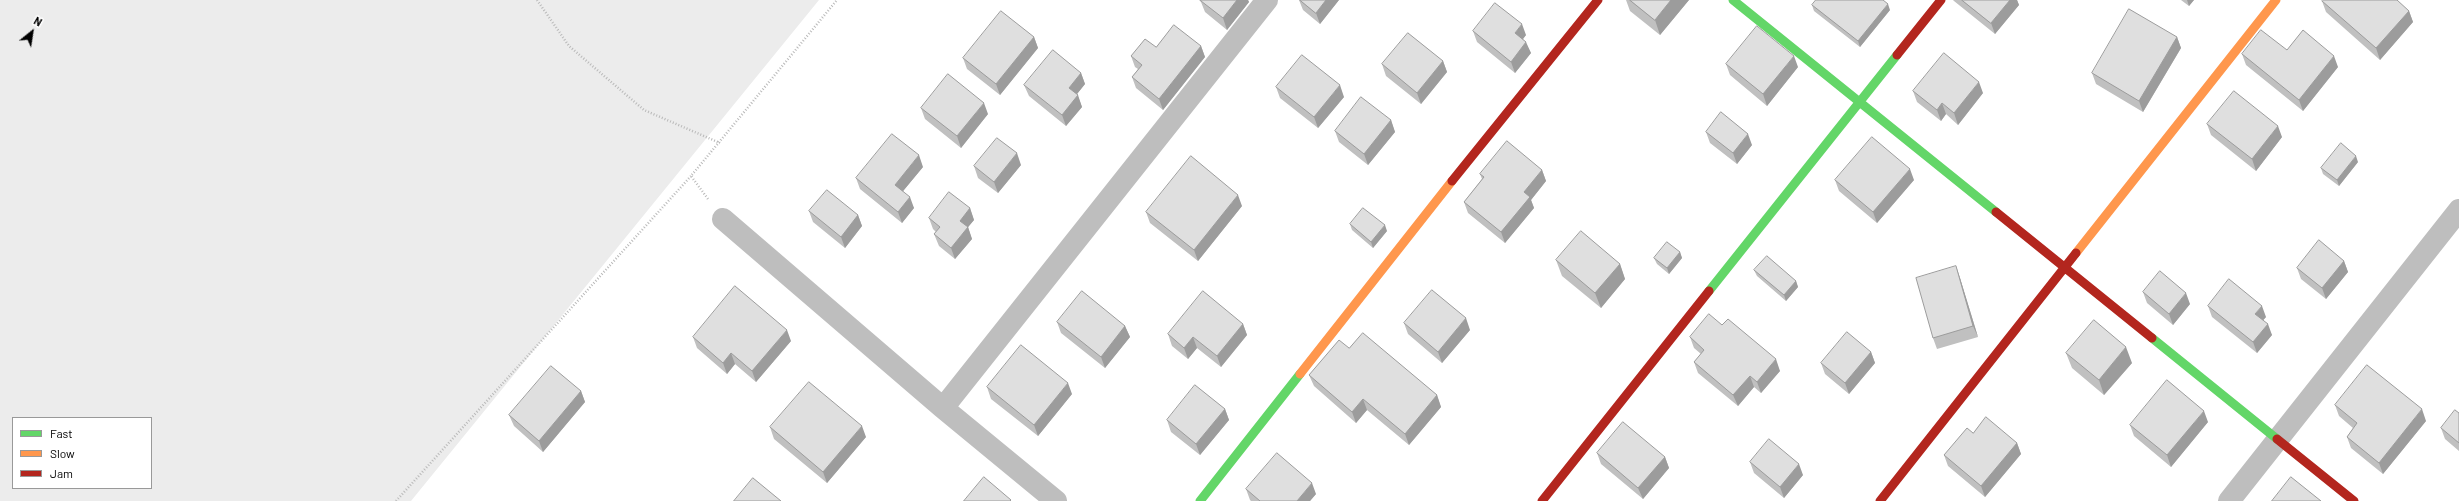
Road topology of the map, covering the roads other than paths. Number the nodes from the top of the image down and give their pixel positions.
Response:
1 (1267, 0) edge
2 (1598, 0) edge
3 (1733, 0) edge
4 (1941, 0) edge
5 (2276, 0) edge
6 (1859, 102) junction
7 (2459, 210) edge
8 (723, 219) road end
9 (2066, 267) junction
10 (943, 408) junction
11 (2278, 440) junction
12 (1056, 501) edge
13 (1200, 501) edge
14 (1542, 501) edge
15 (1880, 501) edge
16 (2229, 501) edge
17 (2354, 501) edge

1 - 10 street
2 - 13 street
3 - 6 street
4 - 6 street
5 - 9 street
6 - 9 street
6 - 14 street
7 - 11 street
8 - 10 street
9 - 11 street
9 - 15 street
10 - 12 street
11 - 16 street
11 - 17 street

